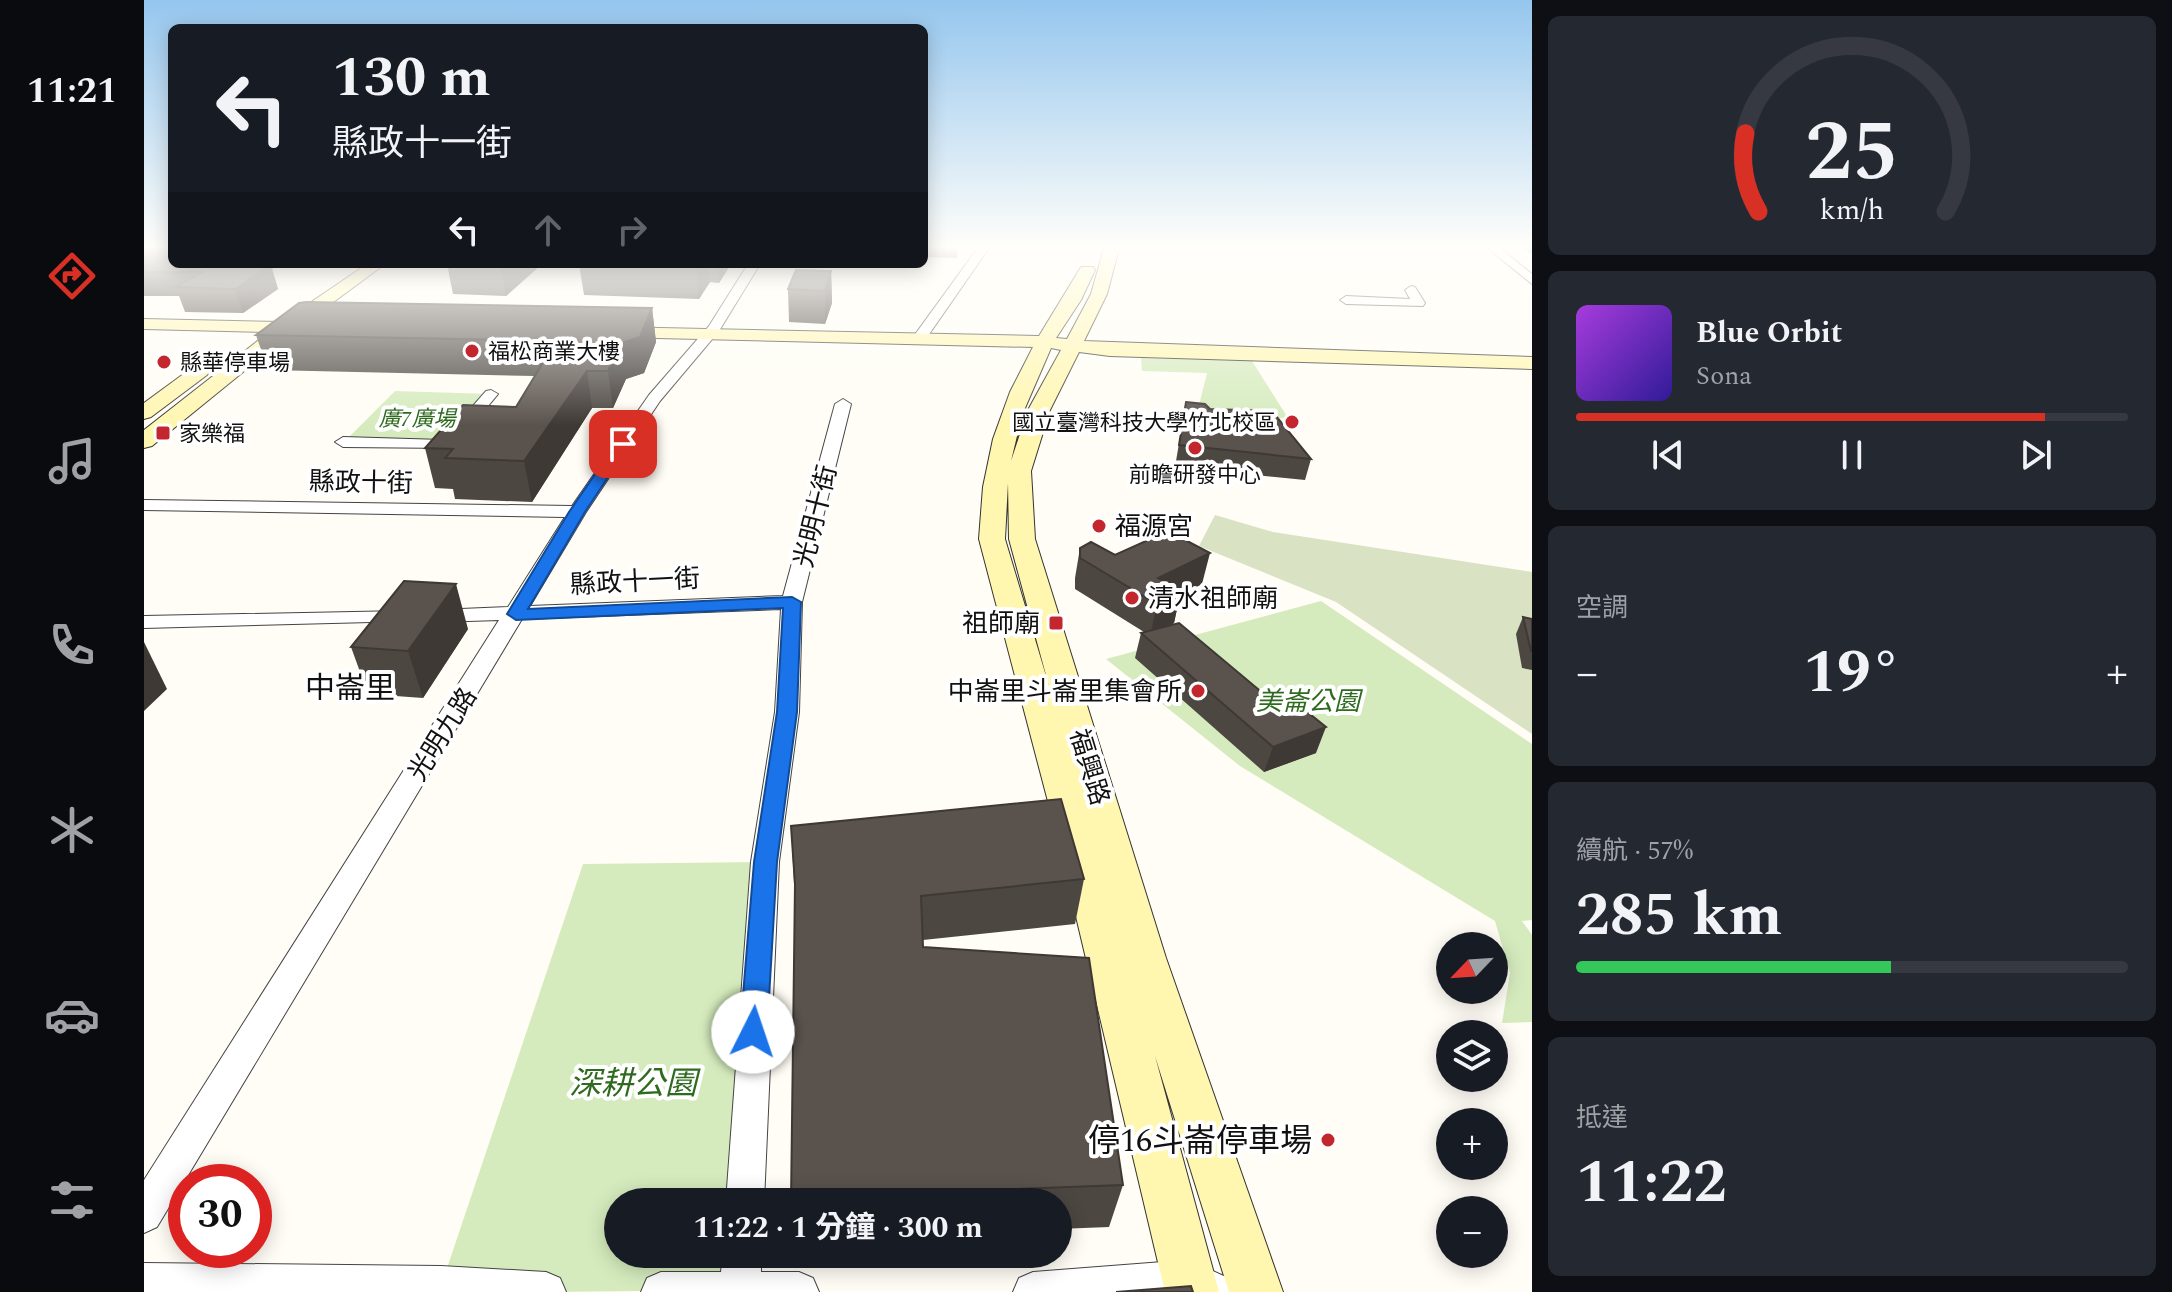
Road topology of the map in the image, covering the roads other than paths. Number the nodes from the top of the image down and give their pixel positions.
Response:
1 (287, 305) edge
2 (318, 305) edge
3 (727, 305) edge
4 (943, 305) edge
5 (1074, 305) edge
6 (1090, 305) edge
7 (144, 324) edge
8 (258, 326) junction
9 (287, 327) junction
10 (326, 328) edge
11 (598, 332) edge
12 (707, 336) junction
13 (918, 340) junction
14 (1059, 343) junction
15 (1532, 352) edge
16 (1532, 363) edge
17 (491, 394) dead end
18 (843, 404) dead end
19 (144, 413) edge
20 (144, 441) edge
21 (343, 442) dead end
22 (144, 505) edge
23 (577, 512) junction
24 (792, 602) junction
25 (516, 614) junction
26 (144, 622) edge
27 (746, 1188) edge
28 (144, 1214) edge
29 (741, 1279) edge
30 (144, 1283) edge
31 (1199, 1288) edge
32 (546, 1292) edge
33 (661, 1292) edge
34 (799, 1292) edge
35 (1033, 1292) edge
36 (1256, 1292) edge

1 - 8 street
2 - 9 street
3 - 12 street, 光明九路
4 - 13 street
5 - 14 street, 福興路
6 - 14 street, 福興路
7 - 8 street
8 - 9 street
8 - 19 street
9 - 10 street
9 - 20 street
11 - 12 street
12 - 13 street
12 - 23 street, 光明九路
13 - 14 street
14 - 15 street
14 - 16 street
14 - 31 street, 福興路
14 - 36 street, 福興路
17 - 21 street
18 - 24 street, 光明十街
22 - 23 street, 縣政十街
23 - 25 street, 光明九路
24 - 25 street, 縣政十一街
24 - 27 street, 光明十街
25 - 26 street, 縣政十一街
25 - 28 street, 光明九路
29 - 33 street
29 - 34 street
30 - 32 street
31 - 35 street

